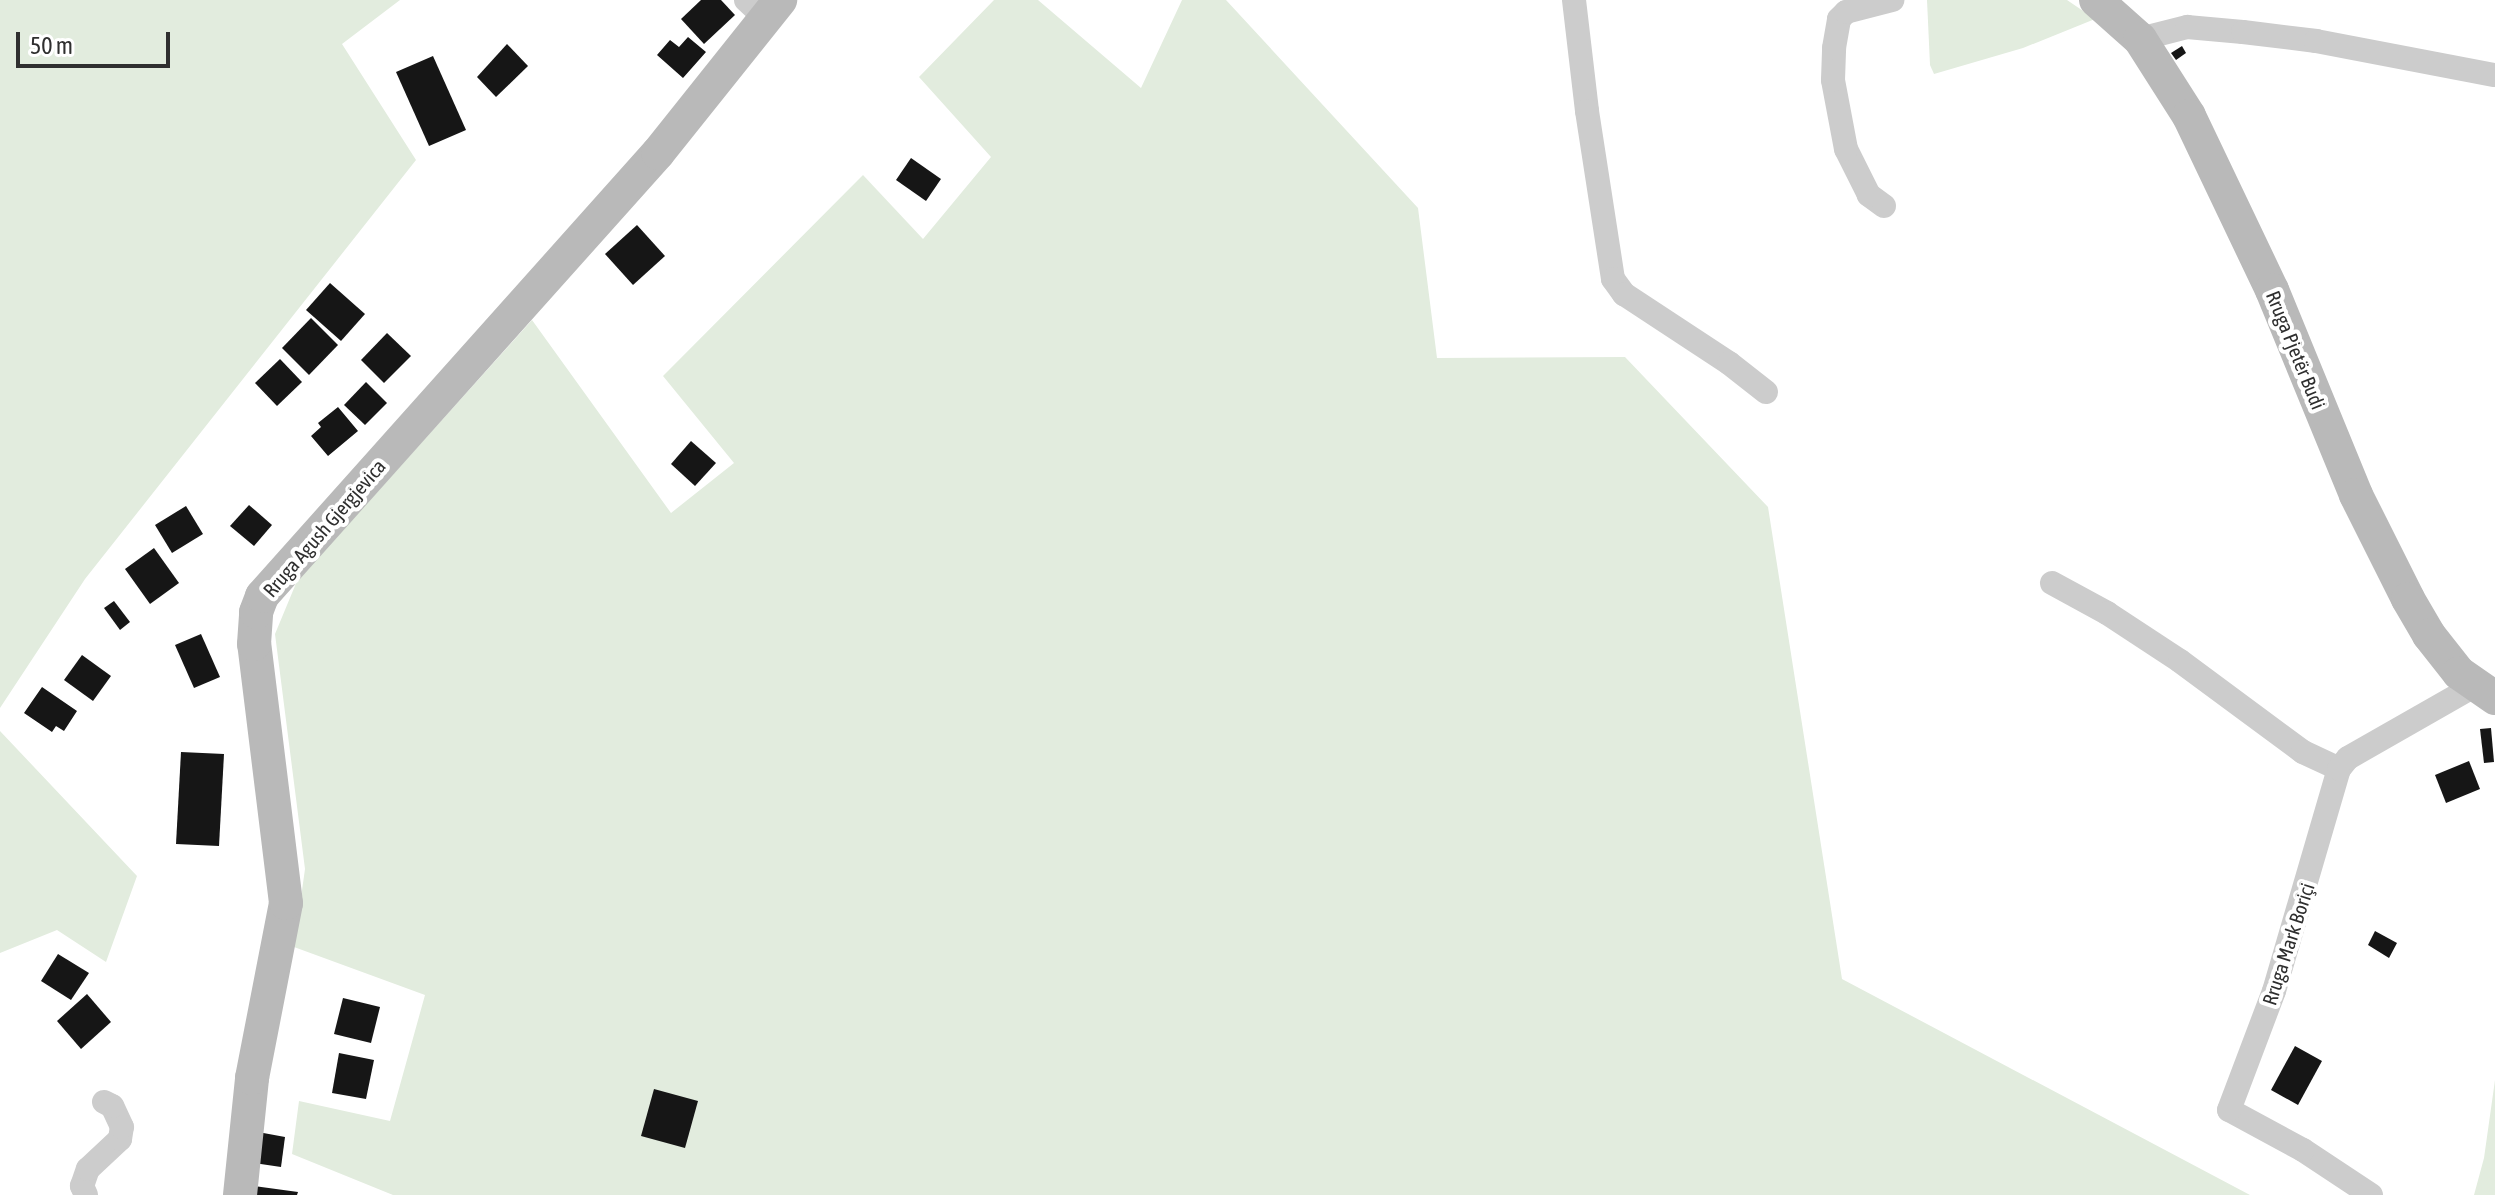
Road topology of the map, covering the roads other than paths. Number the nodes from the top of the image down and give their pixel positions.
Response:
1 (1574, 0) edge
2 (1892, 0) edge
3 (2096, 0) edge
4 (764, 6) edge
5 (2140, 39) junction
6 (2495, 75) edge
7 (1884, 206) dead end
8 (1766, 392) dead end
9 (2052, 583) dead end
10 (2485, 692) edge
11 (2339, 769) junction
12 (104, 1102) dead end
13 (86, 1195) edge
14 (240, 1195) edge
15 (2371, 1195) edge

1 - 8 street
2 - 7 street
3 - 5 main road, Rruga Pjetër Budi
4 - 14 main road, Rruga Agush Gjergjevica
5 - 6 street
5 - 10 main road, Rruga Pjetër Budi
9 - 11 street
10 - 11 street
11 - 15 street, Rruga Mark Boriçi
12 - 13 street

